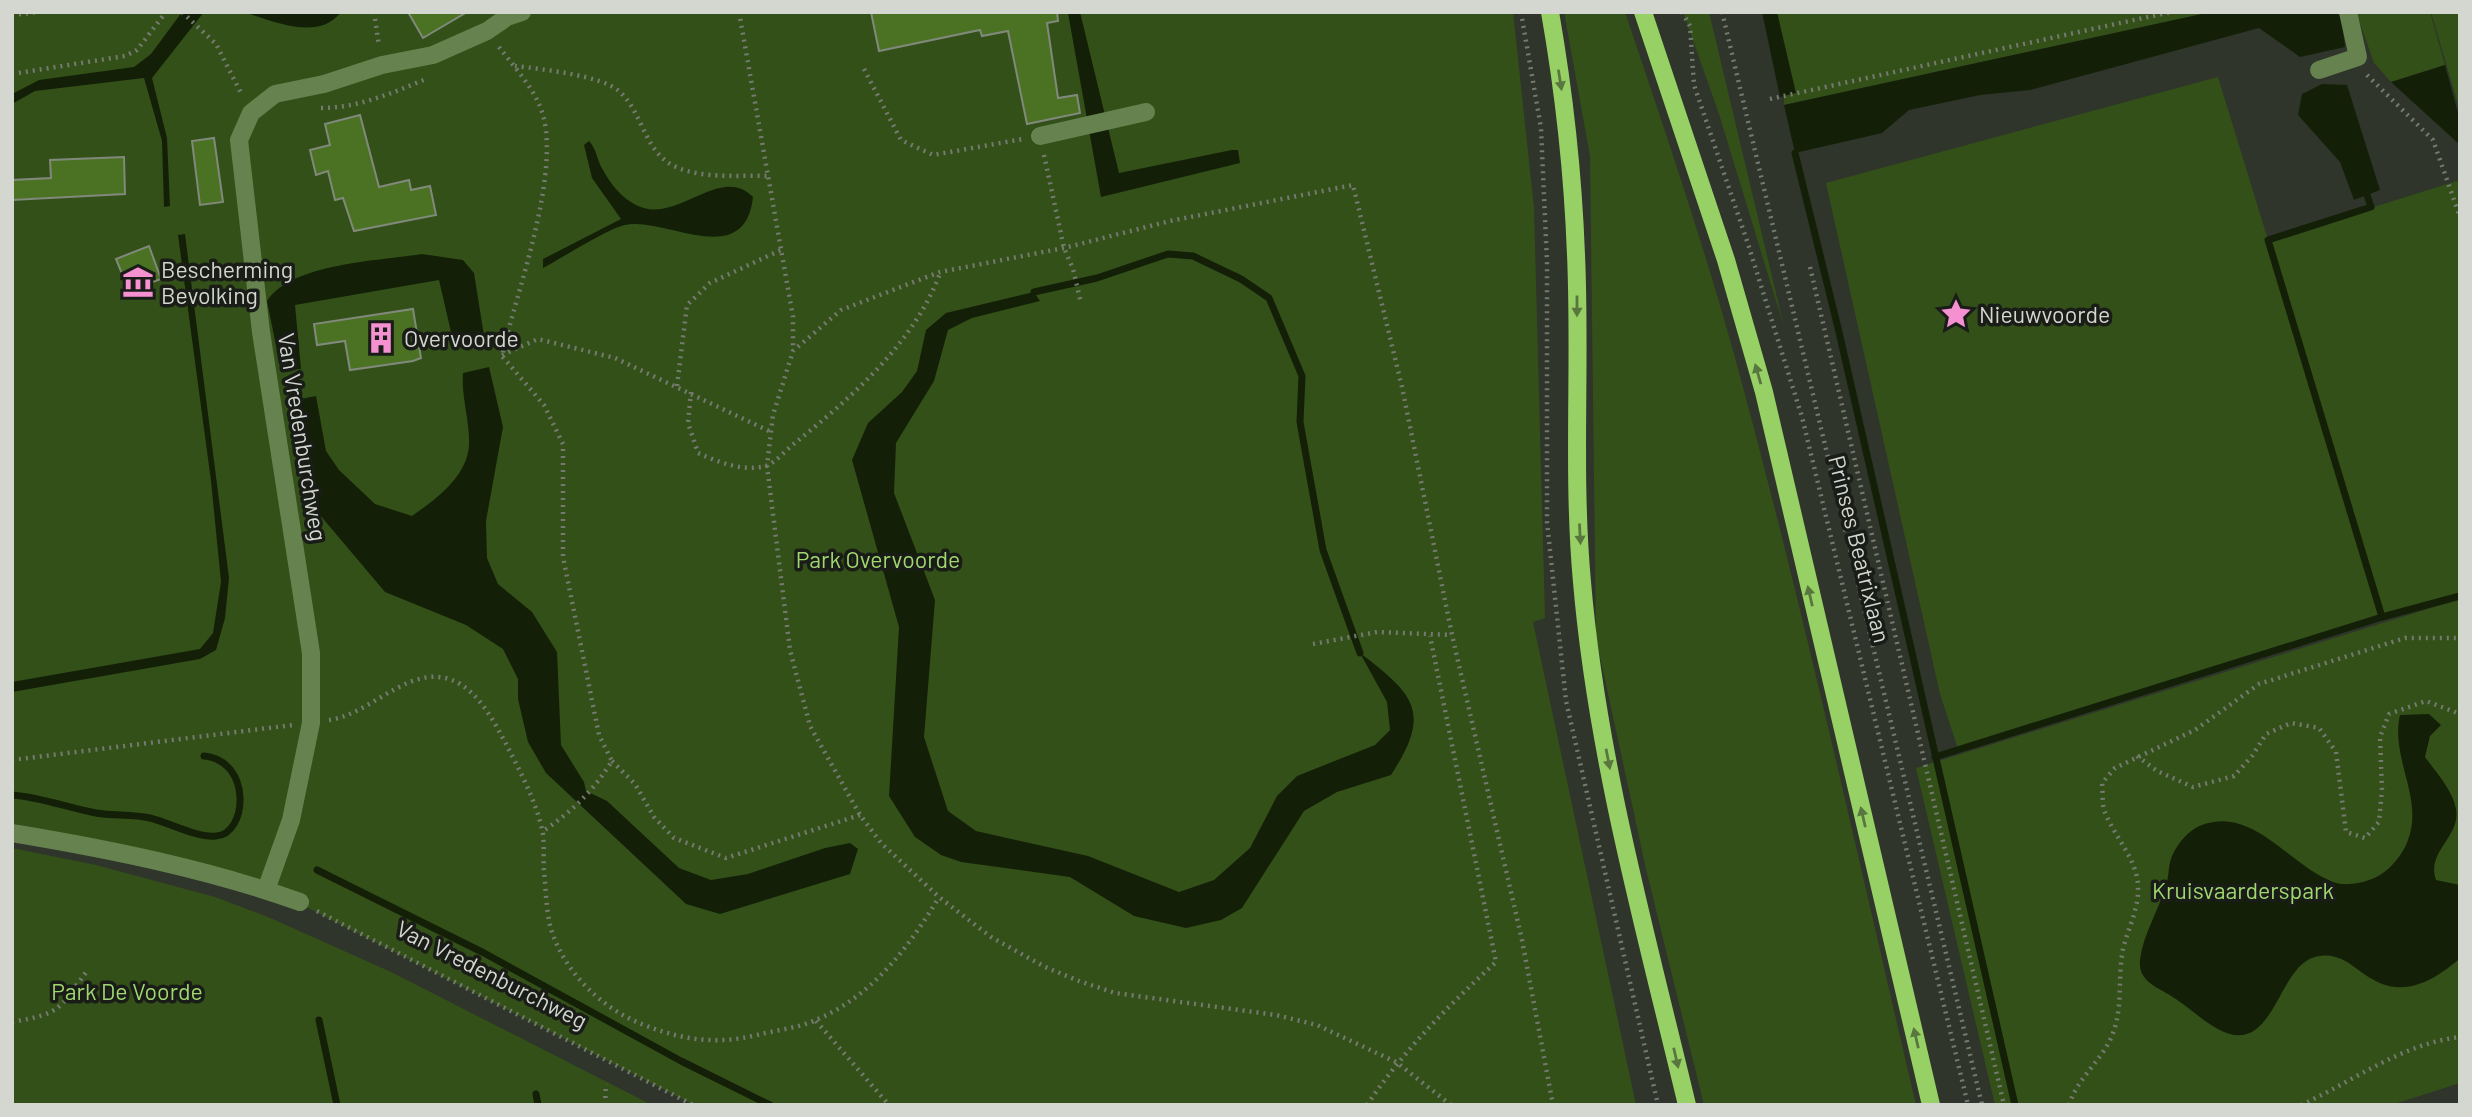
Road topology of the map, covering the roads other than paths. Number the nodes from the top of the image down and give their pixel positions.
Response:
1 (522, 12) edge
2 (1550, 12) edge
3 (2348, 12) edge
4 (1647, 13) edge
5 (2319, 70) dead end
6 (1146, 112) dead end
7 (1040, 136) road end
8 (12, 833) edge
9 (266, 890) junction
10 (300, 902) road end
11 (1687, 1105) edge
12 (1931, 1105) edge

1 - 9 street, Van Vredenburchweg
2 -> 11 main road
3 - 5 street
12 -> 4 main road
6 - 7 street
8 - 9 street
9 - 10 street

